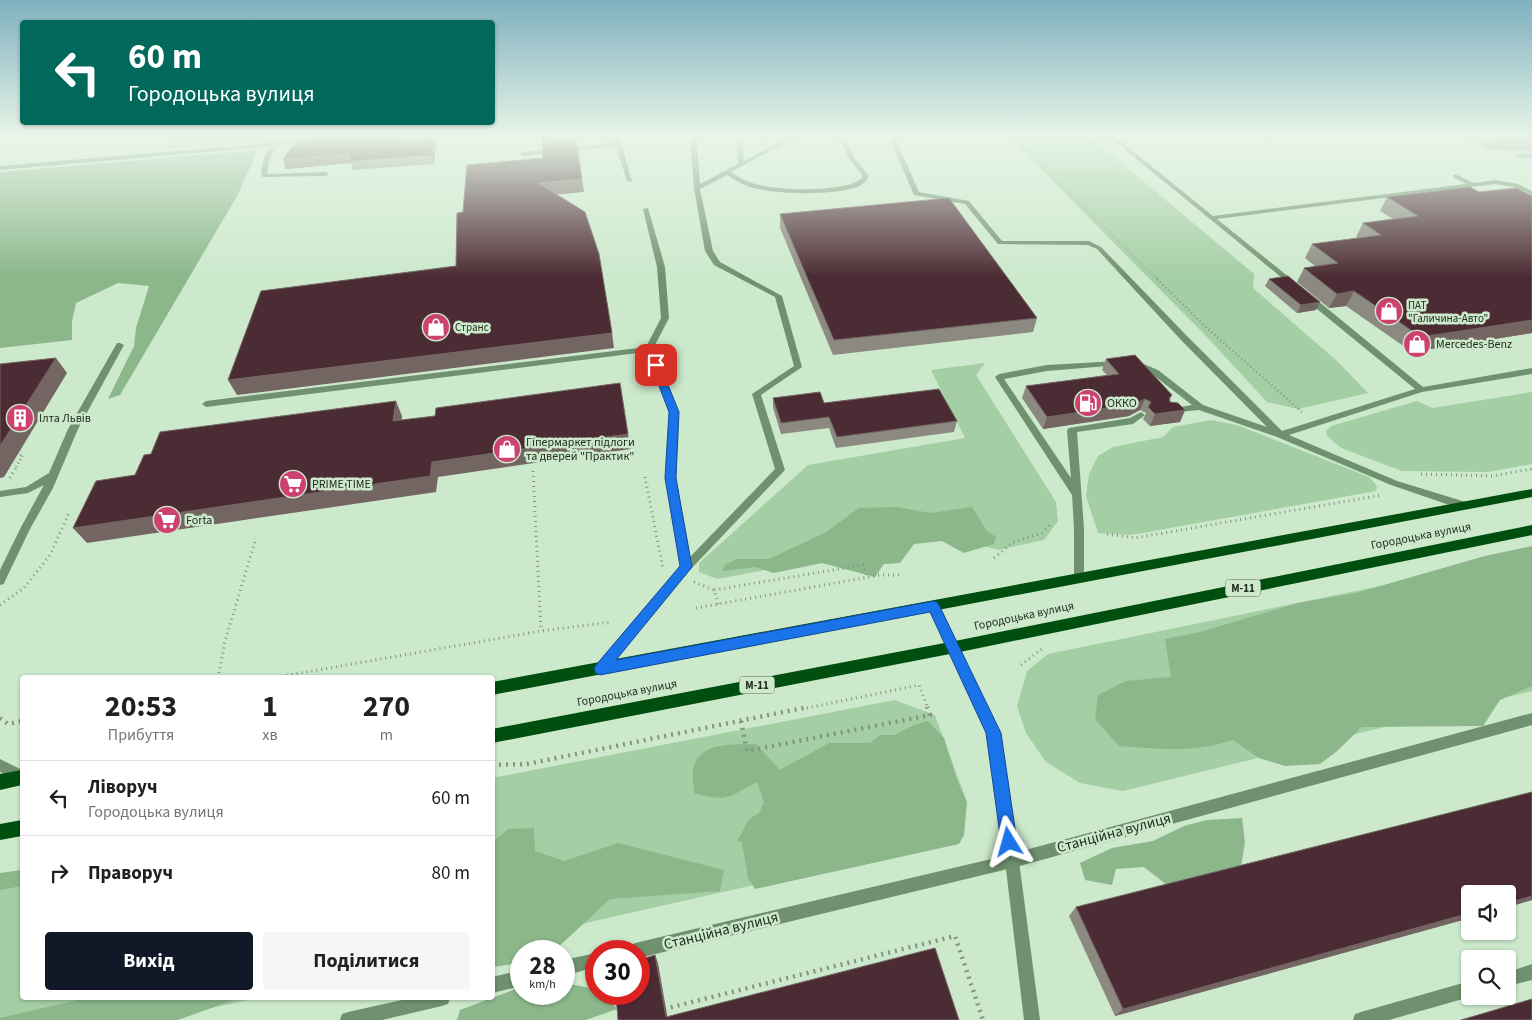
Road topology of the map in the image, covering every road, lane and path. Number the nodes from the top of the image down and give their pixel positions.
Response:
1 (697, 183) edge
2 (707, 183) edge
3 (747, 183) edge
4 (860, 183) edge
5 (911, 183) edge
6 (1059, 183) edge
7 (1168, 183) edge
8 (1468, 183) edge
9 (1491, 183) edge
10 (1499, 183) edge
11 (1473, 185) junction
12 (697, 188) junction
13 (1532, 194) edge
14 (646, 209) dead end
15 (1212, 218) junction
16 (120, 345) dead end
17 (649, 349) junction
18 (1532, 371) edge
19 (1420, 390) junction
20 (206, 404) dead end
21 (1200, 407) junction
22 (1170, 411) edge
23 (1140, 415) edge
24 (1315, 424) junction
25 (1280, 435) junction
26 (17, 455) dead end
27 (1532, 469) edge
28 (533, 471) edge
29 (1420, 474) dead end
30 (54, 475) junction
31 (8, 480) dead end
32 (0, 494) edge
33 (1077, 494) junction
34 (1383, 494) dead end
35 (1532, 494) edge
36 (1465, 506) junction
37 (69, 513) dead end
38 (1050, 524) dead end
39 (1532, 530) edge
40 (1106, 534) dead end
41 (256, 538) dead end
42 (994, 558) dead end
43 (686, 567) junction
44 (899, 575) dead end
45 (868, 578) junction
46 (1079, 579) junction
47 (0, 581) edge
48 (718, 604) junction
49 (0, 605) edge
50 (934, 606) junction
51 (696, 608) dead end
52 (612, 622) dead end
53 (541, 631) junction
54 (1051, 644) dead end
55 (955, 647) junction
56 (1021, 665) dead end
57 (600, 669) junction
58 (219, 675) edge
59 (289, 675) edge
60 (495, 688) edge
61 (0, 718) edge
62 (1532, 719) edge
63 (20, 721) edge
64 (741, 721) junction
65 (495, 735) edge
66 (0, 765) edge
67 (495, 765) edge
68 (20, 776) edge
69 (20, 777) edge
70 (0, 782) edge
71 (20, 828) edge
72 (0, 832) edge
73 (1012, 861) junction
74 (650, 947) edge
75 (1532, 972) edge
76 (1516, 977) edge
77 (510, 981) edge
78 (495, 984) edge
79 (1461, 992) edge
80 (433, 1000) edge
81 (660, 1010) edge
82 (348, 1020) edge
83 (983, 1020) edge
84 (1032, 1020) edge
85 (1361, 1020) edge

1 - 12 street
2 - 12 street
3 - 4 street
5 - 25 street
6 - 24 path
7 - 15 street
8 - 11 street
9 - 11 street
10 - 13 street
11 - 15 street
12 - 43 street
14 - 17 street
15 - 19 street
16 - 30 street
17 - 20 street
17 - 43 street
18 - 19 street
19 - 24 street
21 - 22 street
21 - 25 street
21 - 33 street
23 - 33 street
24 - 25 street
25 - 36 street
26 - 31 path
27 - 29 path
28 - 53 path
30 - 32 street
30 - 47 street
33 - 46 street
34 - 40 path
35 - 36 main road, Городоцька вулиця
36 - 46 main road, Городоцька вулиця
37 - 49 path
38 - 42 path
39 - 55 main road, Городоцька вулиця / М-11
41 - 58 path
43 - 57 street
44 - 45 path
45 - 48 path
45 - 48 path
46 - 50 main road, Городоцька вулиця
48 - 51 path
50 - 55 street
50 - 57 main road, Городоцька вулиця
52 - 53 path
53 - 59 path
54 - 56 path
55 - 65 main road, Городоцька вулиця / М-11
55 - 73 street
57 - 60 main road, Городоцька вулиця
61 - 63 path
62 - 73 street, Станційна вулиця
64 - 64 path
64 - 67 path
66 - 68 street
69 - 70 main road
71 - 72 main road
73 - 74 street, Станційна вулиця
73 - 84 street
75 - 76 street
77 - 78 street
79 - 85 street
80 - 82 street
81 - 83 path

